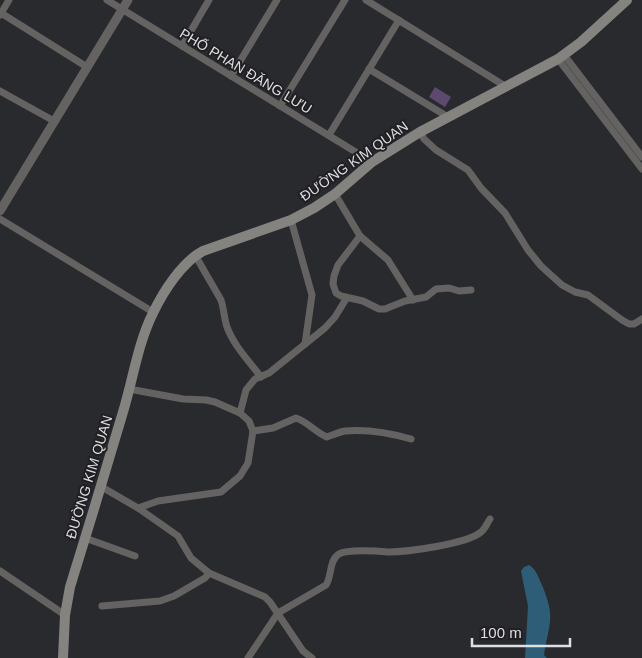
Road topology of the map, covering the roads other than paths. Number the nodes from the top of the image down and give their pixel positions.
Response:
1 (9, 0) edge
2 (107, 0) edge
3 (128, 0) edge
4 (209, 0) edge
5 (277, 0) edge
6 (346, 0) edge
7 (366, 0) edge
8 (627, 0) edge
9 (122, 9) junction
10 (0, 14) edge
11 (399, 20) junction
12 (182, 46) junction
13 (561, 57) junction
14 (87, 67) junction
15 (369, 69) junction
16 (230, 76) junction
17 (506, 86) junction
18 (0, 91) edge
19 (280, 106) junction
20 (448, 117) junction
21 (54, 122) junction
22 (420, 132) junction
23 (328, 136) junction
24 (642, 157) edge
25 (372, 162) junction
26 (642, 169) edge
27 (335, 194) junction
28 (0, 211) edge
29 (0, 219) edge
30 (291, 220) junction
31 (360, 236) junction
32 (196, 255) junction
33 (471, 290) dead end
34 (346, 299) junction
35 (413, 300) junction
36 (153, 312) junction
37 (642, 319) edge
38 (305, 344) junction
39 (261, 377) junction
40 (129, 389) junction
41 (240, 413) junction
42 (253, 432) junction
43 (411, 439) dead end
44 (100, 486) junction
45 (138, 508) junction
46 (490, 519) dead end
47 (85, 538) junction
48 (135, 556) dead end
49 (0, 570) edge
50 (209, 573) junction
51 (102, 606) dead end
52 (278, 613) junction
53 (66, 615) junction
54 (63, 658) edge
55 (248, 658) edge
56 (312, 658) edge

1 - 10 street
2 - 9 street, PHỐ PHAN ĐĂNG LƯU
3 - 9 street
4 - 12 street
5 - 16 street
6 - 19 street
7 - 11 street
8 - 13 main road, ĐƯỜNG KIM QUAN
9 - 12 street, PHỐ PHAN ĐĂNG LƯU
9 - 14 street
10 - 14 street
11 - 15 street
11 - 17 street
12 - 16 street, PHỐ PHAN ĐĂNG LƯU
13 - 17 main road, ĐƯỜNG KIM QUAN
13 - 24 street
13 - 26 street
14 - 21 street
15 - 20 street
15 - 23 street
16 - 19 street, PHỐ PHAN ĐĂNG LƯU
17 - 20 main road, ĐƯỜNG KIM QUAN
18 - 21 street
19 - 23 street, PHỐ PHAN ĐĂNG LƯU
20 - 22 main road, ĐƯỜNG KIM QUAN
21 - 28 street
22 - 25 main road, ĐƯỜNG KIM QUAN
22 - 37 street
23 - 25 street, PHỐ PHAN ĐĂNG LƯU
25 - 27 main road, ĐƯỜNG KIM QUAN
27 - 30 main road, ĐƯỜNG KIM QUAN
27 - 31 street
29 - 36 street
30 - 32 main road, ĐƯỜNG KIM QUAN
30 - 38 street
31 - 34 street
31 - 35 street
32 - 36 main road, ĐƯỜNG KIM QUAN
32 - 39 street
33 - 35 street
34 - 35 street
34 - 38 street
36 - 40 main road, ĐƯỜNG KIM QUAN
38 - 39 street
39 - 41 street
40 - 41 street
40 - 44 main road, ĐƯỜNG KIM QUAN
41 - 42 street
42 - 43 street
42 - 45 street
44 - 45 street
44 - 47 main road, ĐƯỜNG KIM QUAN
45 - 50 street
46 - 52 street
47 - 48 street
47 - 53 main road, ĐƯỜNG KIM QUAN
49 - 53 street
50 - 51 street
50 - 52 street
52 - 55 street
52 - 56 street
53 - 54 main road, ĐƯỜNG KIM QUAN

